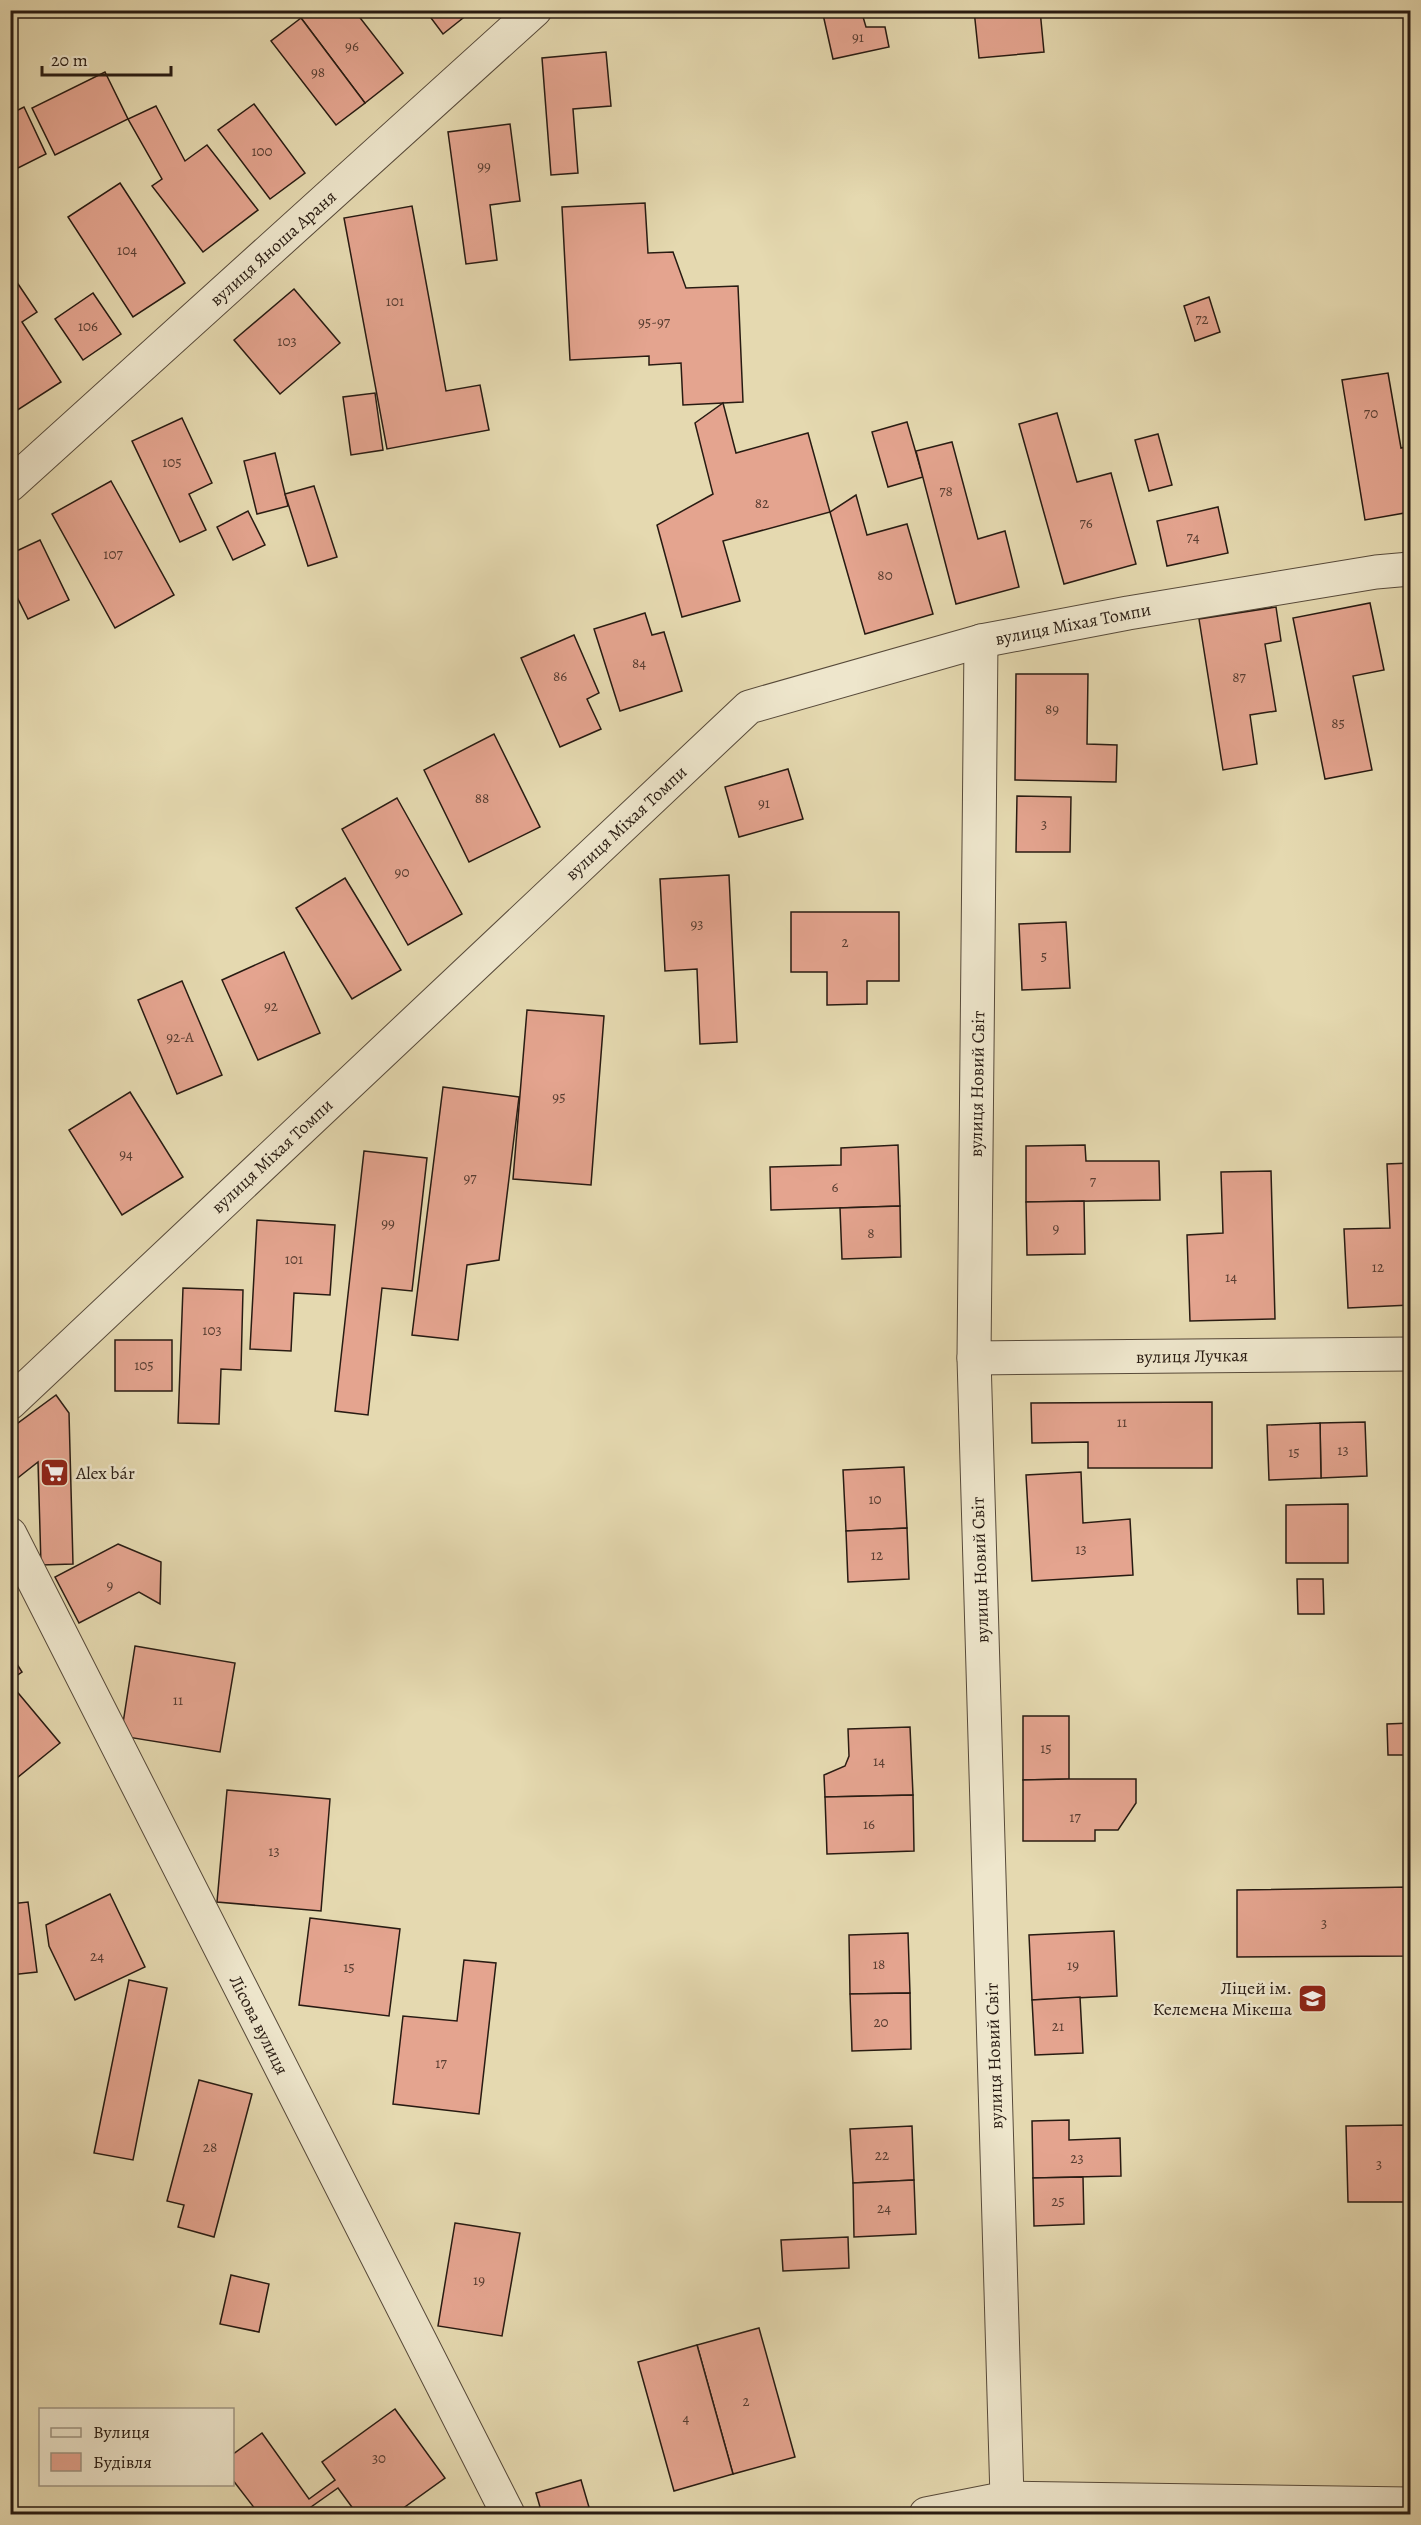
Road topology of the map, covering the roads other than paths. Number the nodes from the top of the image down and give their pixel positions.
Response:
1 (535, 10) edge
2 (10, 485) edge
3 (1410, 569) edge
4 (981, 641) junction
5 (1410, 1354) edge
6 (974, 1358) junction
7 (10, 1403) edge
8 (10, 1534) edge
9 (1007, 2498) junction
10 (1410, 2504) edge
11 (508, 2514) edge
12 (926, 2514) edge

1 - 2 street, вулиця Яноша Араня
3 - 4 street, вулиця Міхая Томпи
4 - 6 street, вулиця Новий Світ
4 - 7 street, вулиця Міхая Томпи
5 - 6 street, вулиця Лучкая
6 - 9 street, вулиця Новий Світ
8 - 11 street, Лісова вулиця
9 - 10 street
9 - 12 street

